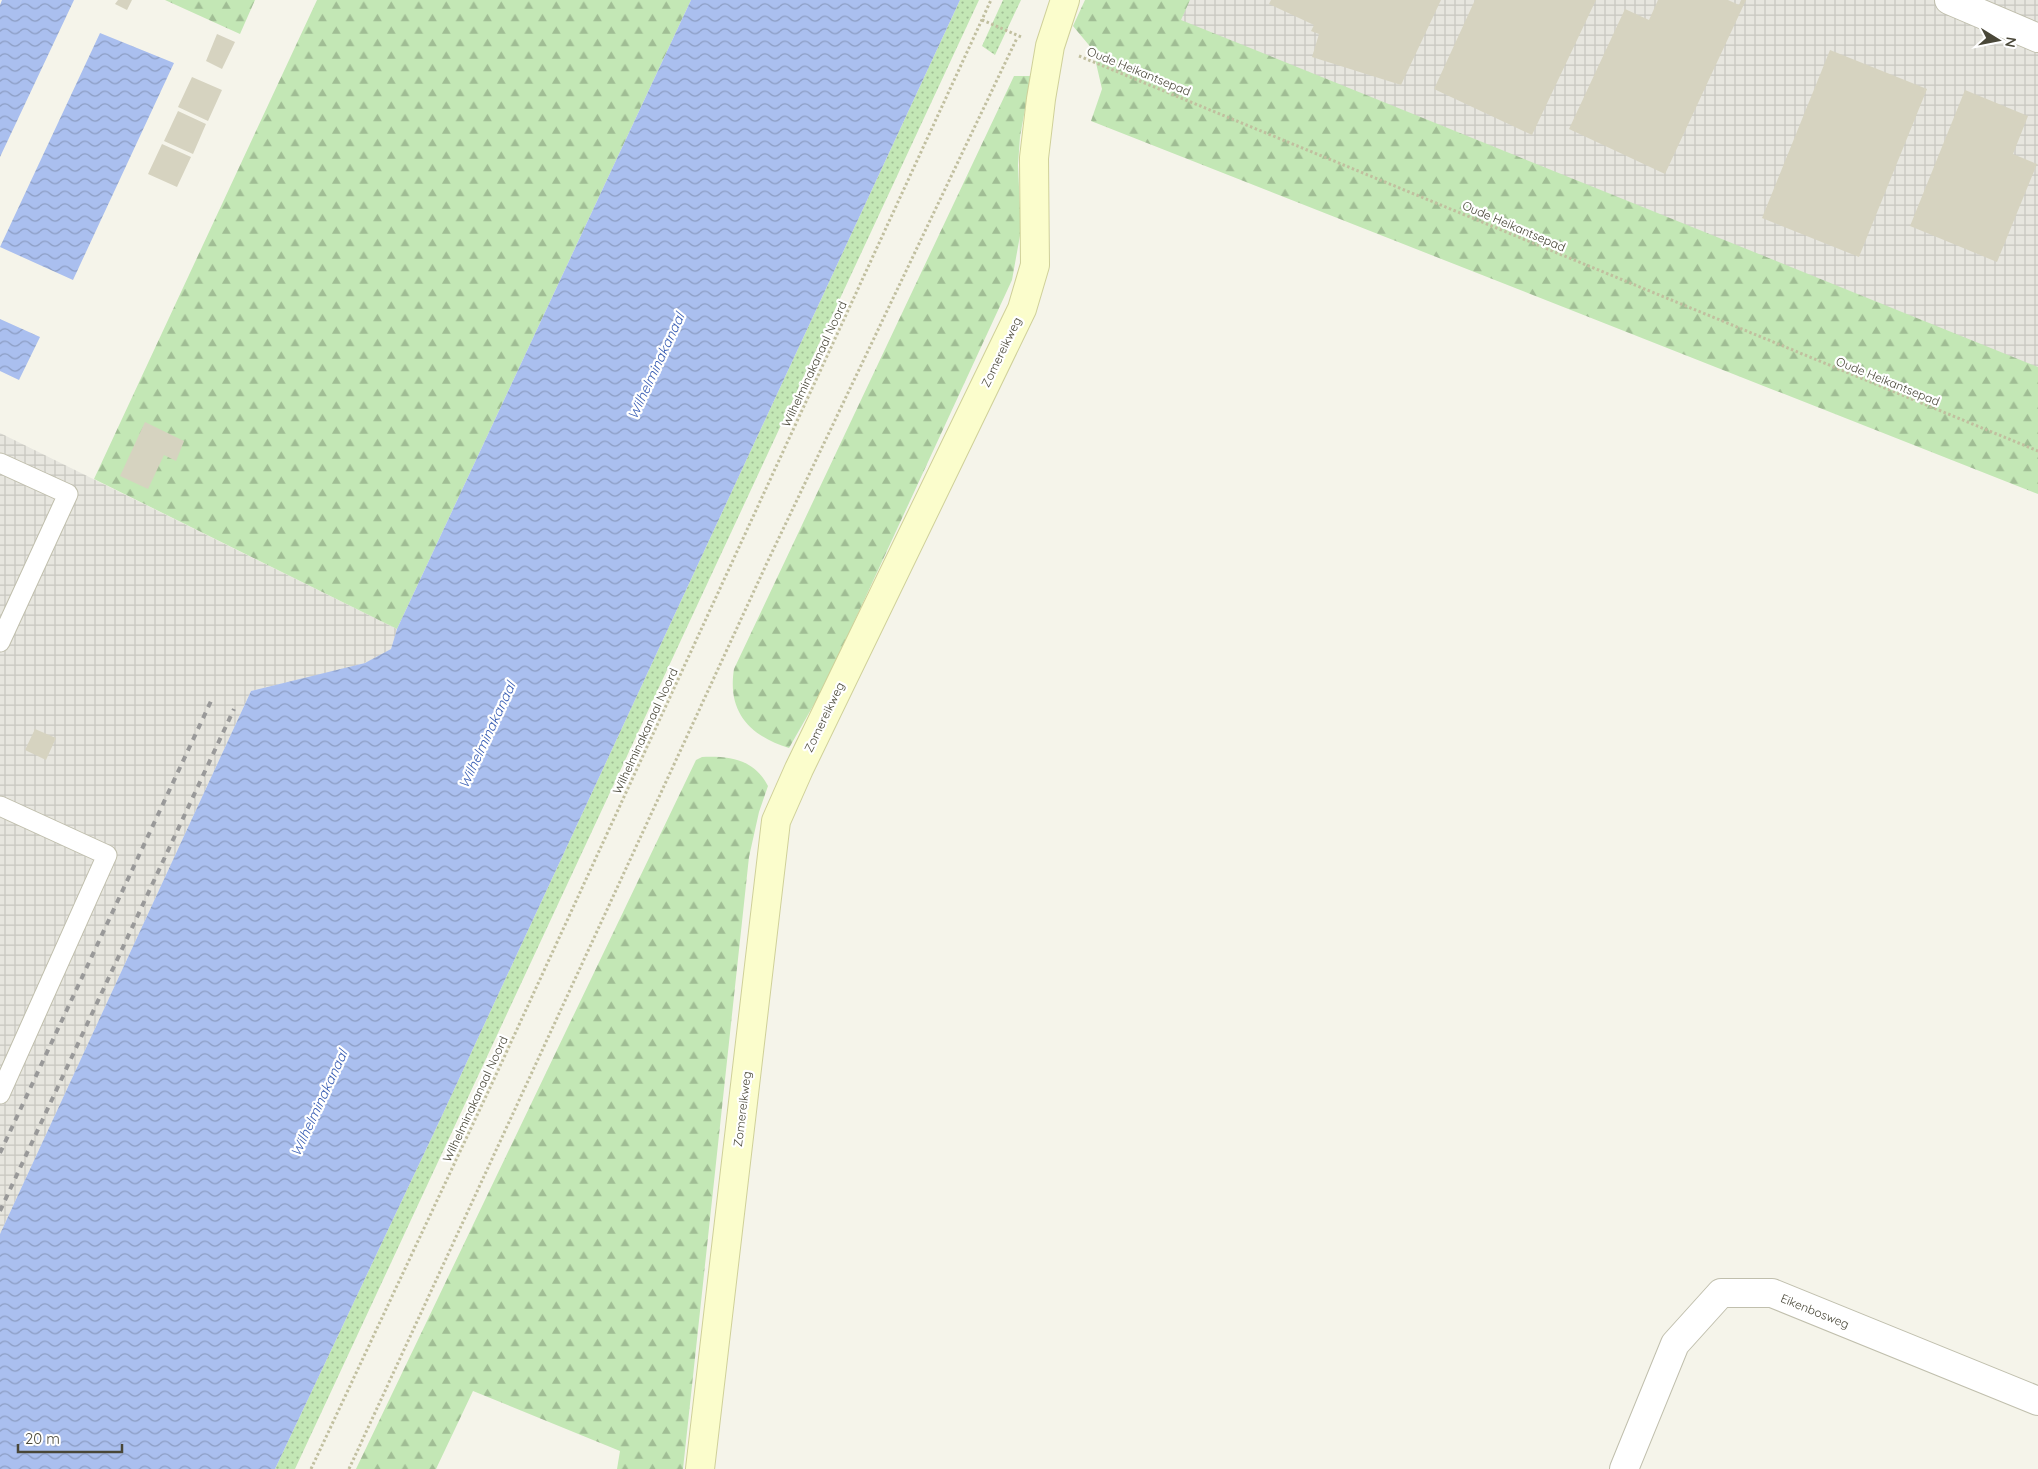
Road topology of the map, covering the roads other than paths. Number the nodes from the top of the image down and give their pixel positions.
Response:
1 (1065, 0) edge
2 (1949, 0) edge
3 (2038, 38) edge
4 (0, 463) edge
5 (0, 642) edge
6 (0, 806) edge
7 (0, 1094) edge
8 (2038, 1401) edge
9 (700, 1469) edge
10 (1624, 1469) edge

1 - 9 street, Zomereikweg
2 - 3 street
4 - 5 lane
6 - 7 lane
8 - 10 street, Eikenbosweg

